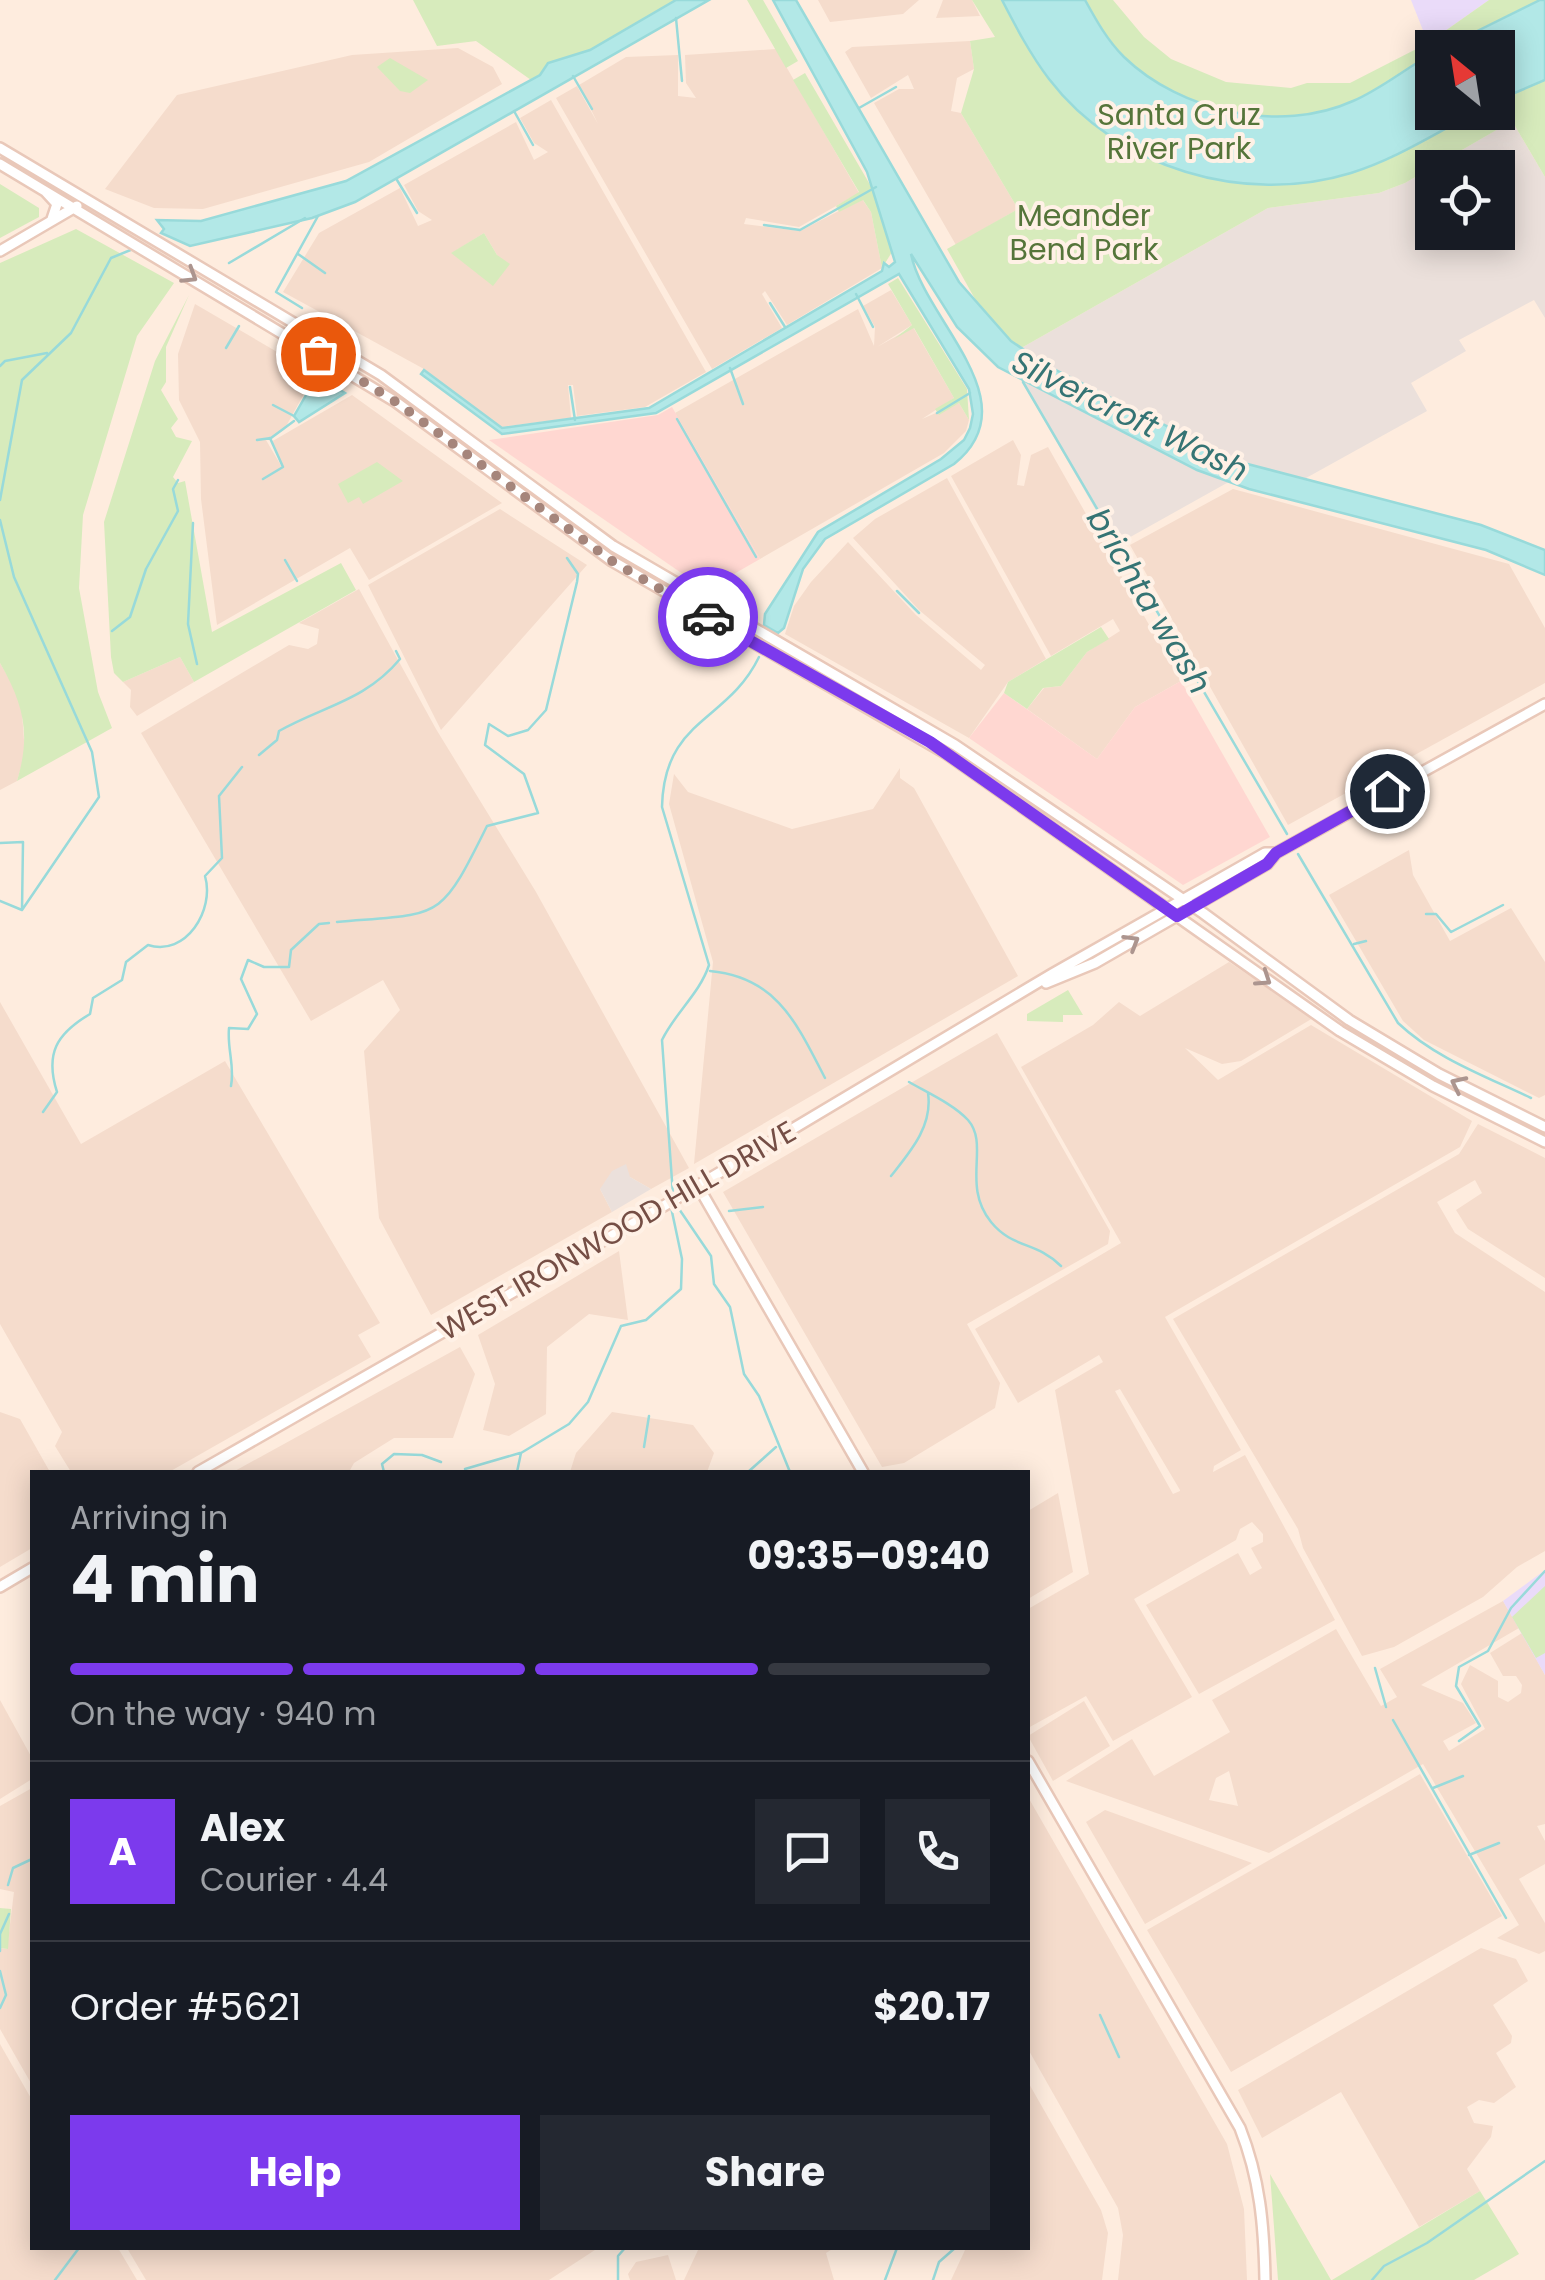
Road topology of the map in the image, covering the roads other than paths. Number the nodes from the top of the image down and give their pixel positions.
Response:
1 (0, 148) edge
2 (0, 164) edge
3 (40, 185) junction
4 (77, 206) junction
5 (46, 226) junction
6 (0, 252) edge
7 (1545, 704) edge
8 (1040, 816) junction
9 (1092, 839) junction
10 (1276, 853) junction
11 (1182, 898) junction
12 (1194, 906) junction
13 (1165, 907) junction
14 (1177, 916) junction
15 (1034, 987) junction
16 (1315, 994) junction
17 (1306, 1008) junction
18 (1545, 1127) edge
19 (1545, 1142) edge
20 (698, 1186) junction
21 (202, 1470) edge
22 (861, 1470) edge
23 (30, 1569) edge
24 (0, 1587) edge
25 (1030, 1763) edge
26 (1265, 2280) edge

1 - 9 main road
2 - 3 main road
3 - 4 main road
3 - 5 main road
4 - 5 main road
4 -> 8 main road
5 - 6 main road
7 - 10 main road
8 - 9 main road
8 - 13 main road
9 - 11 main road
10 - 11 main road, WEST IRONWOOD HILL DRIVE
10 - 12 main road, WEST IRONWOOD HILL DRIVE
11 - 12 main road
11 - 13 main road, WEST IRONWOOD HILL DRIVE
12 - 14 main road, WEST IRONWOOD HILL DRIVE
12 - 16 main road
13 - 14 main road
13 - 15 main road, WEST IRONWOOD HILL DRIVE
15 -> 14 main road, WEST IRONWOOD HILL DRIVE
14 -> 17 main road
15 - 20 main road, WEST IRONWOOD HILL DRIVE
16 - 17 main road
18 -> 16 main road
17 - 19 main road
20 - 21 main road, WEST IRONWOOD HILL DRIVE
20 - 22 main road
23 - 24 main road
25 - 26 main road

